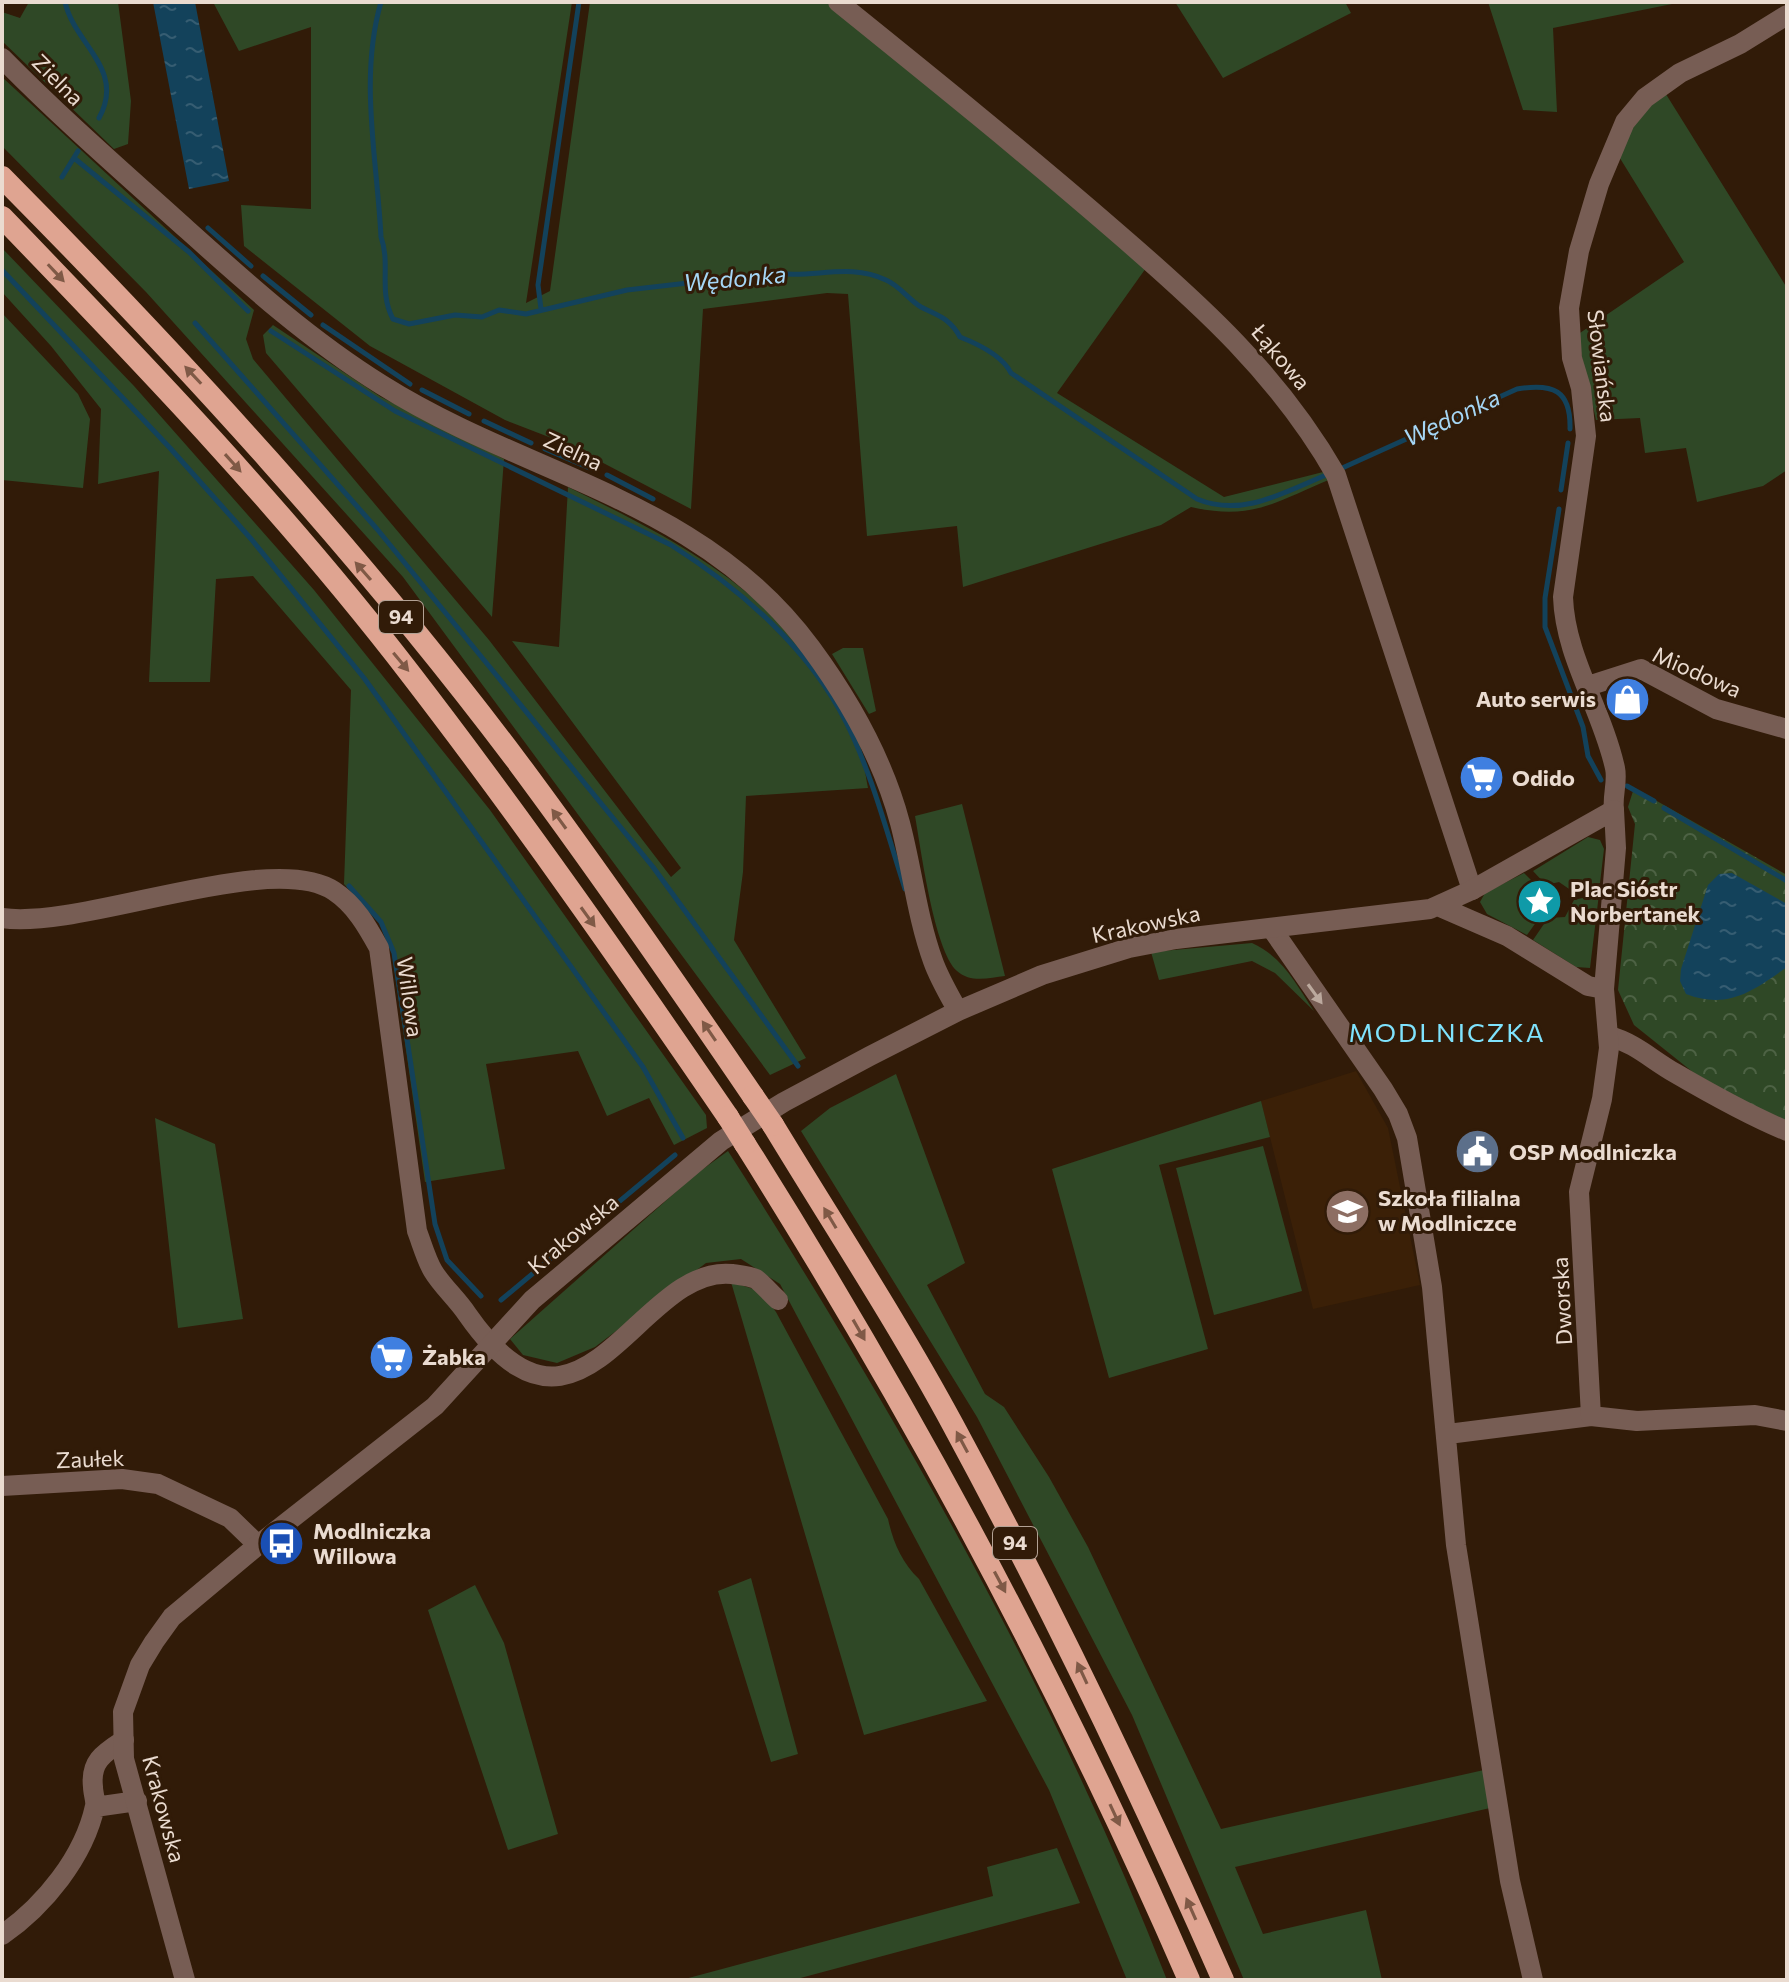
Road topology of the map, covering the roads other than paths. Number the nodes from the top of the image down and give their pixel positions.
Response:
1 (838, 2) edge
2 (1787, 15) edge
3 (2, 58) edge
4 (2, 177) edge
5 (2, 217) edge
6 (1588, 686) junction
7 (1787, 729) edge
8 (1614, 810) junction
9 (1472, 890) junction
10 (1438, 906) junction
11 (2, 918) edge
12 (1272, 929) junction
13 (1604, 989) junction
14 (958, 1011) junction
15 (1609, 1036) junction
16 (1787, 1131) edge
17 (778, 1300) dead end
18 (488, 1344) junction
19 (1591, 1416) junction
20 (1787, 1421) edge
21 (1448, 1434) junction
22 (2, 1486) edge
23 (258, 1545) junction
24 (124, 1740) junction
25 (137, 1801) junction
26 (95, 1807) junction
27 (2, 1935) edge
28 (185, 1980) edge
29 (1189, 1980) edge
30 (1223, 1980) edge
31 (1533, 1980) edge

1 - 9 street, Łąkowa
2 - 6 street, Słowiańska
3 - 14 street, Zielna
30 -> 4 highway, 94, bridge
5 -> 29 highway, 94, bridge
6 - 7 street, Miodowa
6 - 8 street, Słowiańska
8 - 9 street
8 - 13 street
9 - 10 street
10 - 12 street, Krakowska
10 - 13 street
11 - 18 street, Willowa
12 - 14 street, Krakowska
12 -> 21 street
13 - 15 street, Dworska
14 - 18 street, Krakowska
15 - 16 street
15 - 19 street, Dworska
17 - 18 street, Willowa
18 - 23 street, Krakowska
19 - 20 street
19 - 21 street
21 - 31 street
22 - 23 street, Zaułek
23 - 24 street, Krakowska
24 - 25 street, Krakowska
24 - 26 street
25 - 26 street
25 - 28 street, Krakowska
26 - 27 street

